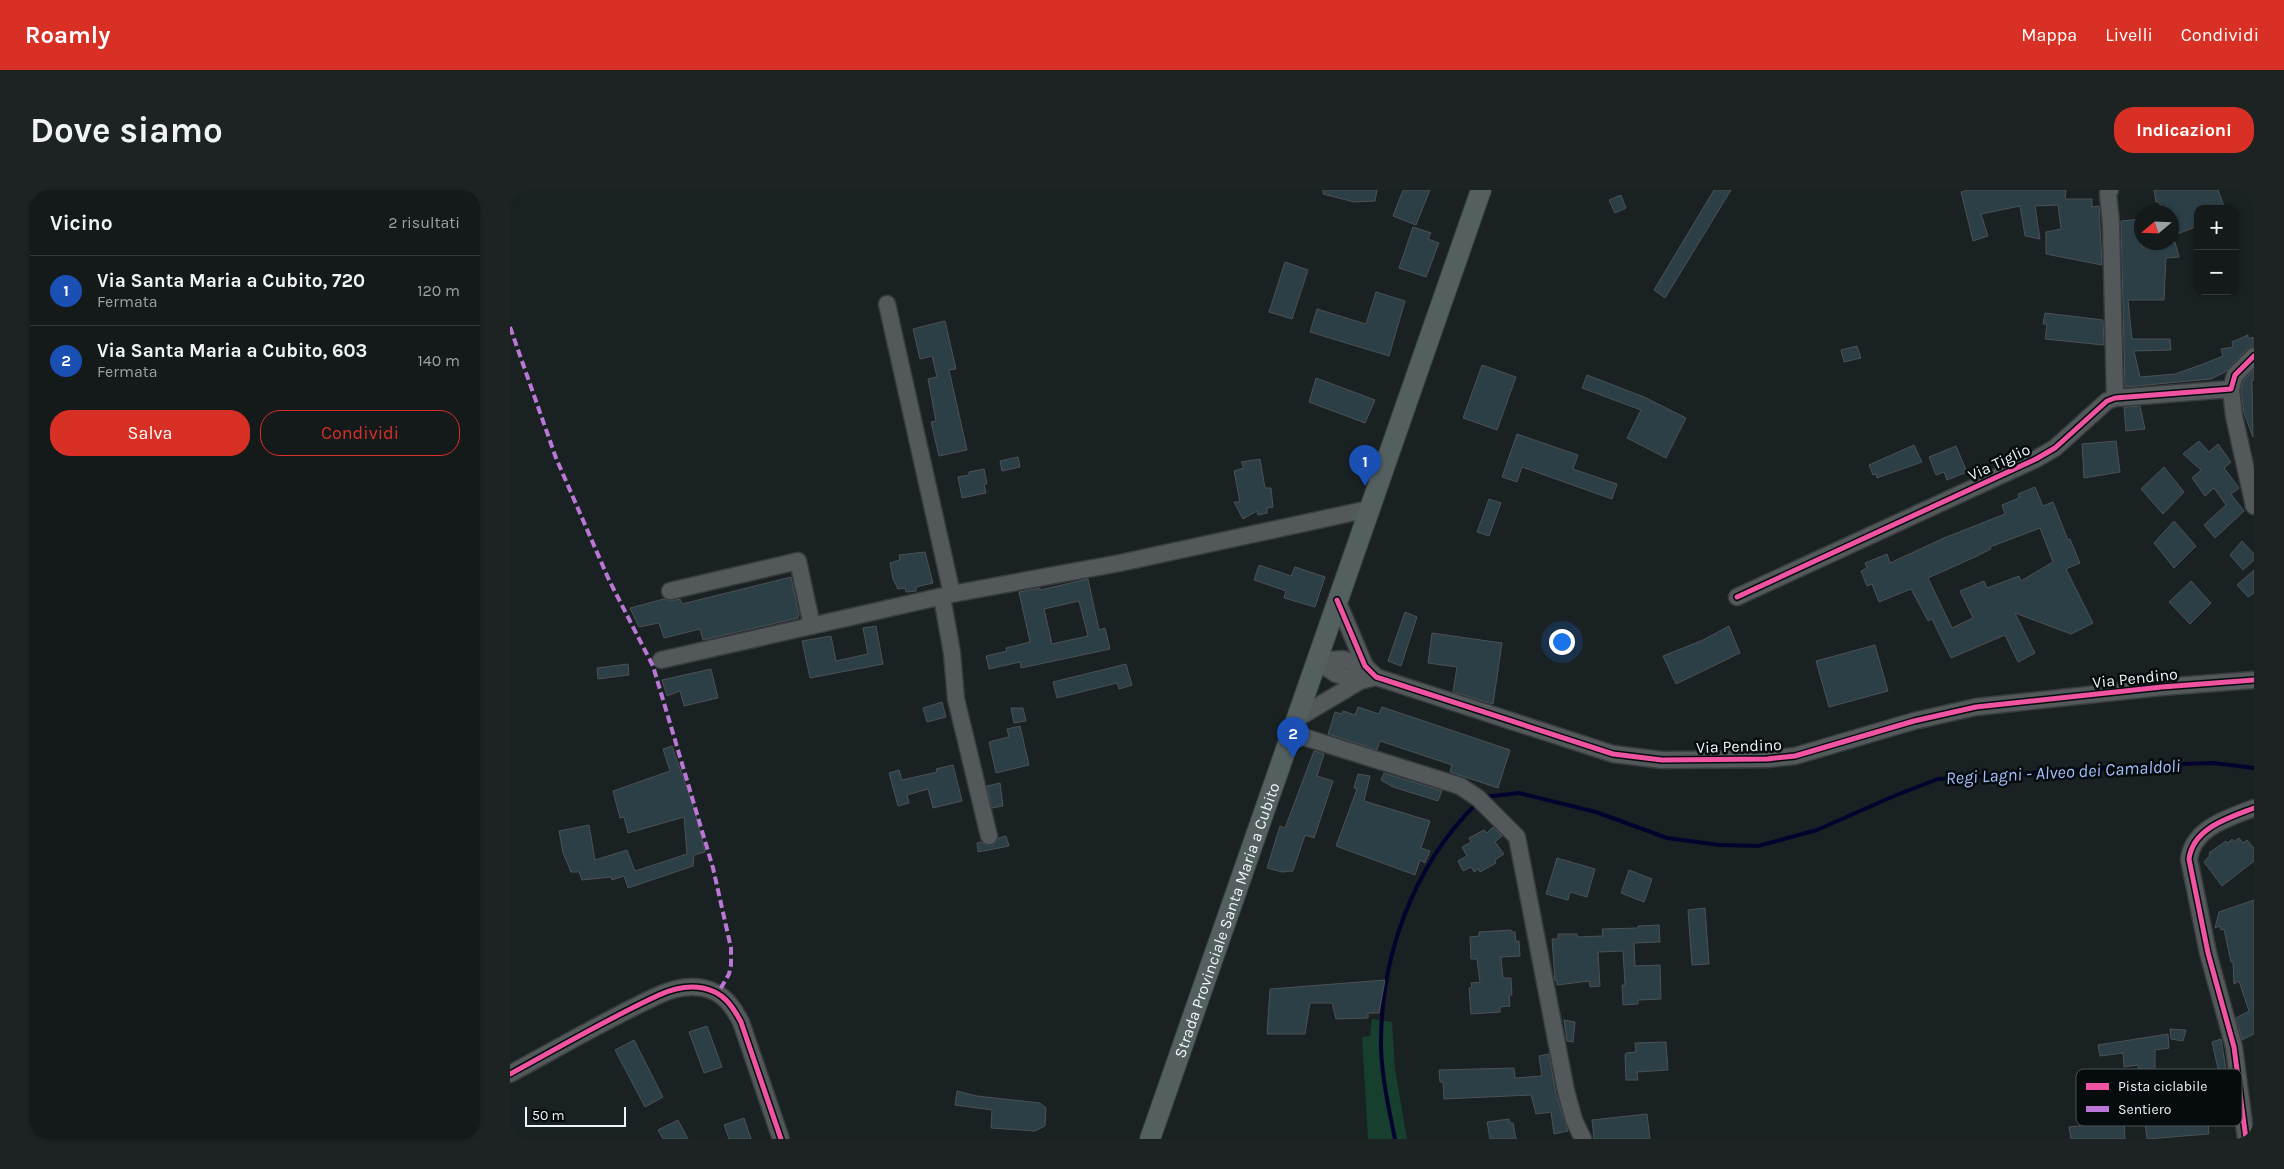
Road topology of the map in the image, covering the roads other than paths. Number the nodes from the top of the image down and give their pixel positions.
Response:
1 (1482, 190) edge
2 (2110, 190) edge
3 (887, 304) dead end
4 (2254, 356) edge
5 (2231, 389) junction
6 (2115, 398) junction
7 (2254, 506) edge
8 (1369, 509) junction
9 (670, 591) dead end
10 (947, 596) junction
11 (1737, 597) dead end
12 (1337, 600) junction
13 (812, 626) junction
14 (661, 660) dead end
15 (1316, 661) junction
16 (1367, 675) junction
17 (2254, 680) edge
18 (1294, 726) junction
19 (2254, 808) edge
20 (989, 836) dead end
21 (2237, 1069) edge
22 (510, 1074) edge
23 (2242, 1108) edge
24 (782, 1139) edge
25 (1150, 1139) edge
26 (1583, 1139) edge
27 (2246, 1139) edge

1 - 8 main road, Strada Provinciale Santa Maria a Cubito
2 - 6 street
3 - 10 street
4 - 5 street
5 - 6 street
5 - 7 street
6 - 11 street, Via Tiglio
8 - 10 street
8 - 12 main road, Strada Provinciale Santa Maria a Cubito
9 - 13 street
10 - 13 street
10 - 20 street
12 - 15 main road, Strada Provinciale Santa Maria a Cubito
12 - 16 street
13 - 14 street
15 - 16 street, Via Pendino
15 - 18 main road, Strada Provinciale Santa Maria a Cubito
16 - 17 street, Via Pendino
16 - 18 street
18 - 25 main road, Strada Provinciale Santa Maria a Cubito
18 - 26 street
19 - 21 street
22 - 24 street
23 - 27 street

